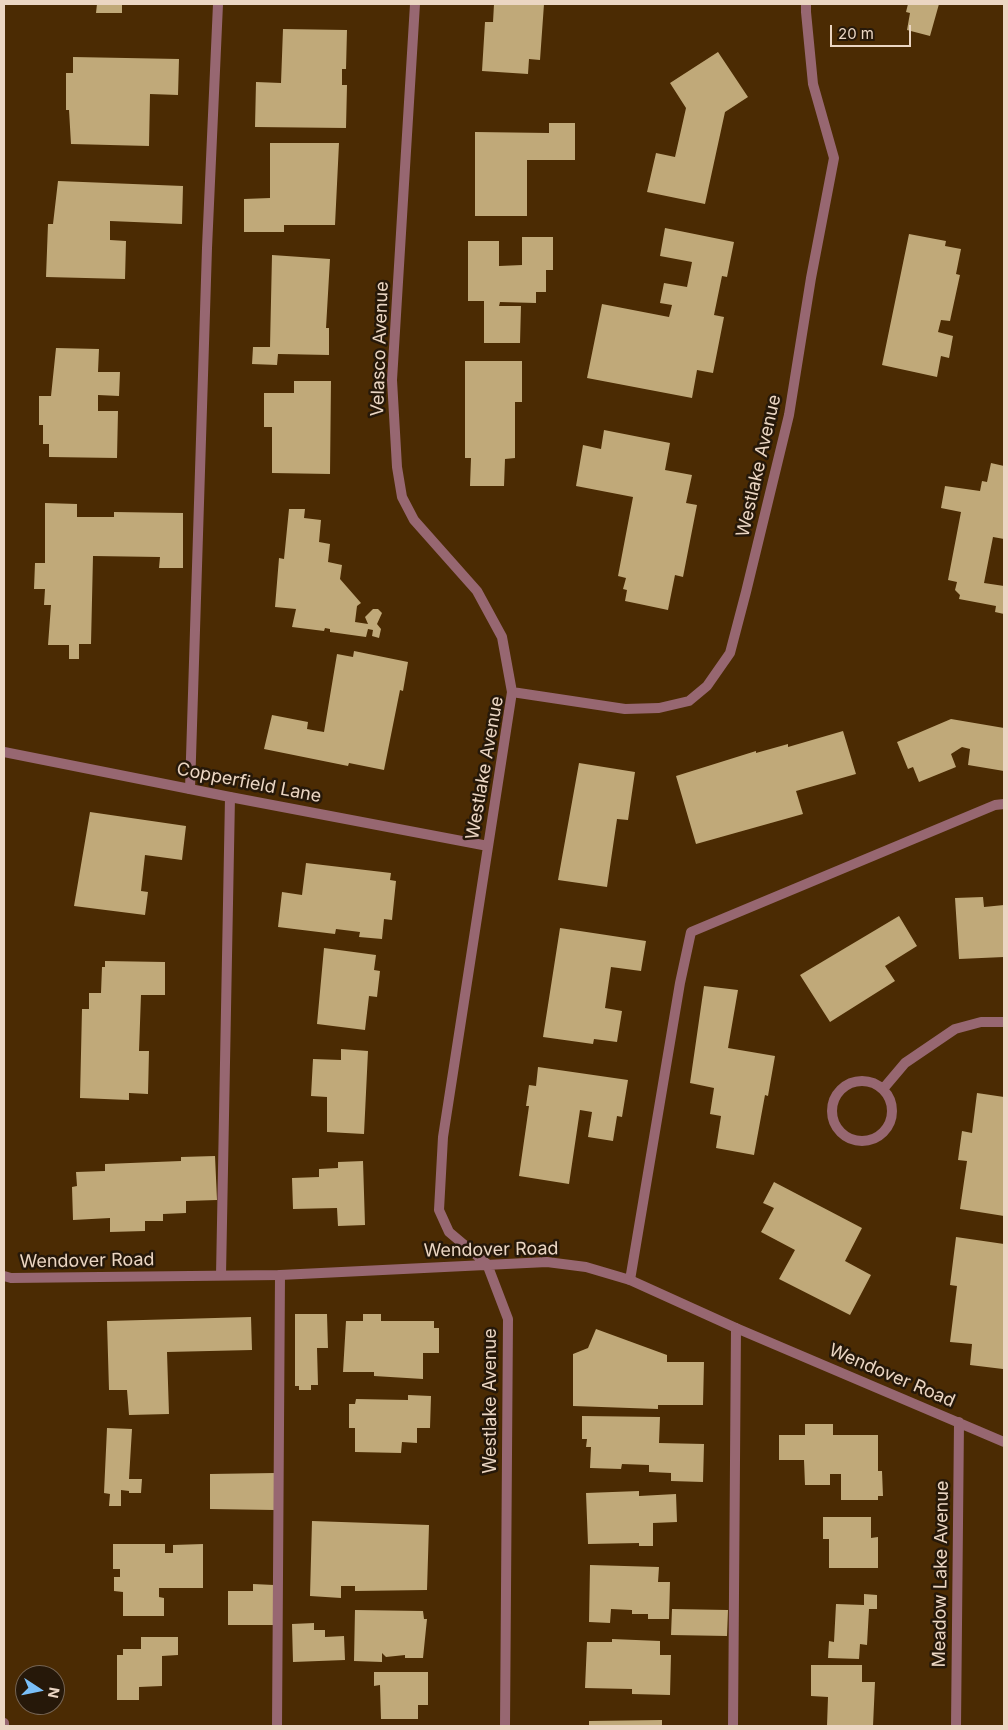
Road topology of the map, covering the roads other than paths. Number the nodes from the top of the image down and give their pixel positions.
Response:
1 (218, 4) edge
2 (416, 4) edge
3 (806, 4) edge
4 (512, 692) junction
5 (4, 752) edge
6 (190, 789) junction
7 (230, 797) junction
8 (1004, 804) edge
9 (488, 846) junction
10 (1004, 1022) edge
11 (883, 1089) junction
12 (487, 1264) junction
13 (221, 1275) junction
14 (280, 1275) junction
15 (4, 1276) edge
16 (630, 1280) junction
17 (736, 1328) junction
18 (959, 1422) junction
19 (1004, 1442) edge
20 (277, 1726) edge
21 (505, 1726) edge
22 (733, 1726) edge
23 (956, 1726) edge

1 - 6 street
2 - 4 street, Velasco Avenue
3 - 4 street, Westlake Avenue
4 - 9 street, Westlake Avenue
5 - 6 street, Copperfield Lane
6 - 7 street, Copperfield Lane
7 - 9 street, Copperfield Lane
7 - 13 street
8 - 16 street
9 - 12 street, Westlake Avenue
10 - 11 street
11 - 11 street
12 - 14 street, Wendover Road
12 - 16 street, Wendover Road
12 - 21 street, Westlake Avenue
13 - 14 street, Wendover Road
13 - 15 street, Wendover Road
14 - 20 street
16 - 17 street, Wendover Road
17 - 18 street, Wendover Road
17 - 22 street
18 - 19 street, Wendover Road
18 - 23 street, Meadow Lake Avenue

